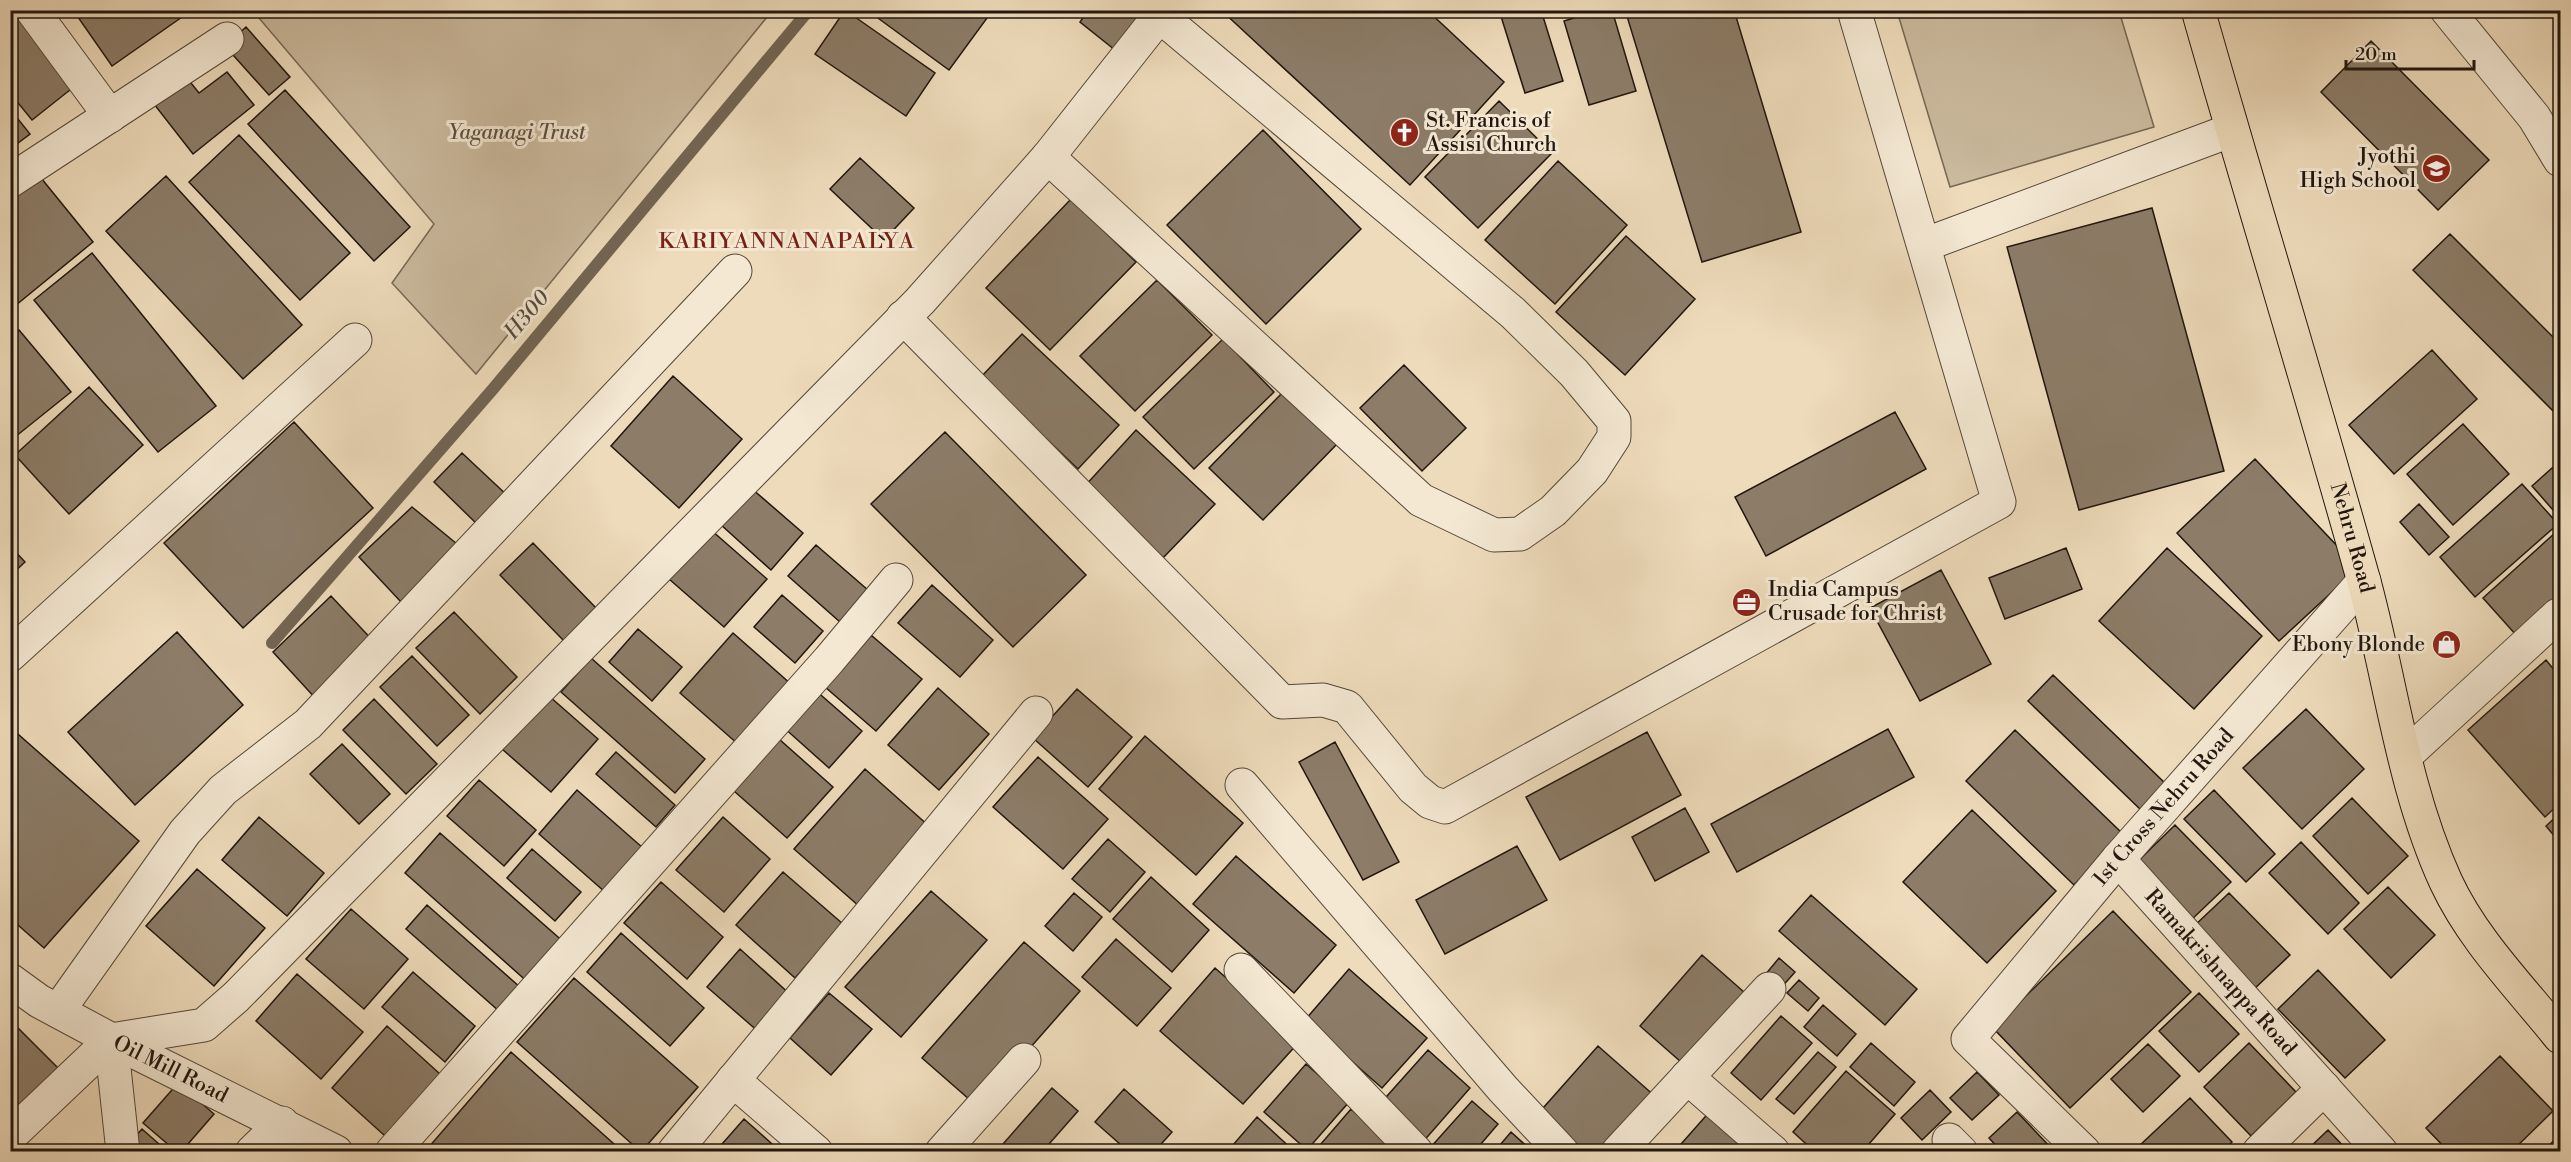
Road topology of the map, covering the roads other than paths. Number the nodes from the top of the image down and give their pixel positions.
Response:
1 (32, 10) edge
2 (1854, 10) edge
3 (2198, 10) edge
4 (2447, 10) edge
5 (1162, 13) edge
6 (226, 39) dead end
7 (110, 116) junction
8 (2232, 130) junction
9 (1048, 157) junction
10 (2560, 160) edge
11 (10, 181) edge
12 (1924, 244) junction
13 (735, 271) dead end
14 (903, 317) junction
15 (355, 340) dead end
16 (896, 580) dead end
17 (2364, 581) junction
18 (2560, 618) edge
19 (10, 655) edge
20 (1036, 713) dead end
21 (2405, 756) junction
22 (1242, 785) dead end
23 (2118, 859) junction
24 (1241, 970) dead end
25 (10, 980) edge
26 (1769, 989) dead end
27 (58, 1011) junction
28 (2556, 1023) edge
29 (111, 1040) junction
30 (1024, 1060) dead end
31 (1687, 1077) junction
32 (733, 1080) junction
33 (2324, 1088) junction
34 (282, 1123) junction
35 (10, 1136) edge
36 (123, 1152) edge
37 (252, 1152) edge
38 (336, 1152) edge
39 (392, 1152) edge
40 (674, 1152) edge
41 (816, 1152) edge
42 (942, 1152) edge
43 (1416, 1152) edge
44 (1562, 1152) edge
45 (1618, 1152) edge
46 (1773, 1152) edge
47 (2084, 1152) edge
48 (2259, 1152) edge
49 (2381, 1152) edge

1 - 7 street
2 - 12 street
3 - 8 main road, Nehru Road
4 - 10 street
5 - 9 street
5 - 9 street
6 - 7 street
7 - 11 street
8 - 12 street
8 - 17 main road, Nehru Road
9 - 14 street
12 - 14 street
13 - 27 street
14 - 29 street
15 - 19 street
16 - 39 street
17 - 21 main road, Nehru Road
17 - 23 street, 1st Cross Nehru Road
18 - 21 street
20 - 32 street
21 - 28 main road, Nehru Road
22 - 44 street
23 - 33 street, Ramakrishnappa Road
23 - 47 street, 1st Cross Nehru Road
24 - 43 street
25 - 27 street, Oil Mill Road
26 - 31 street
27 - 29 street, Oil Mill Road
29 - 34 street, Oil Mill Road
29 - 35 street
29 - 36 street
30 - 42 street
31 - 45 street
31 - 46 street
32 - 40 street
32 - 41 street
33 - 48 street
33 - 49 street, Ramakrishnappa Road
34 - 37 street
34 - 38 street, Oil Mill Road

